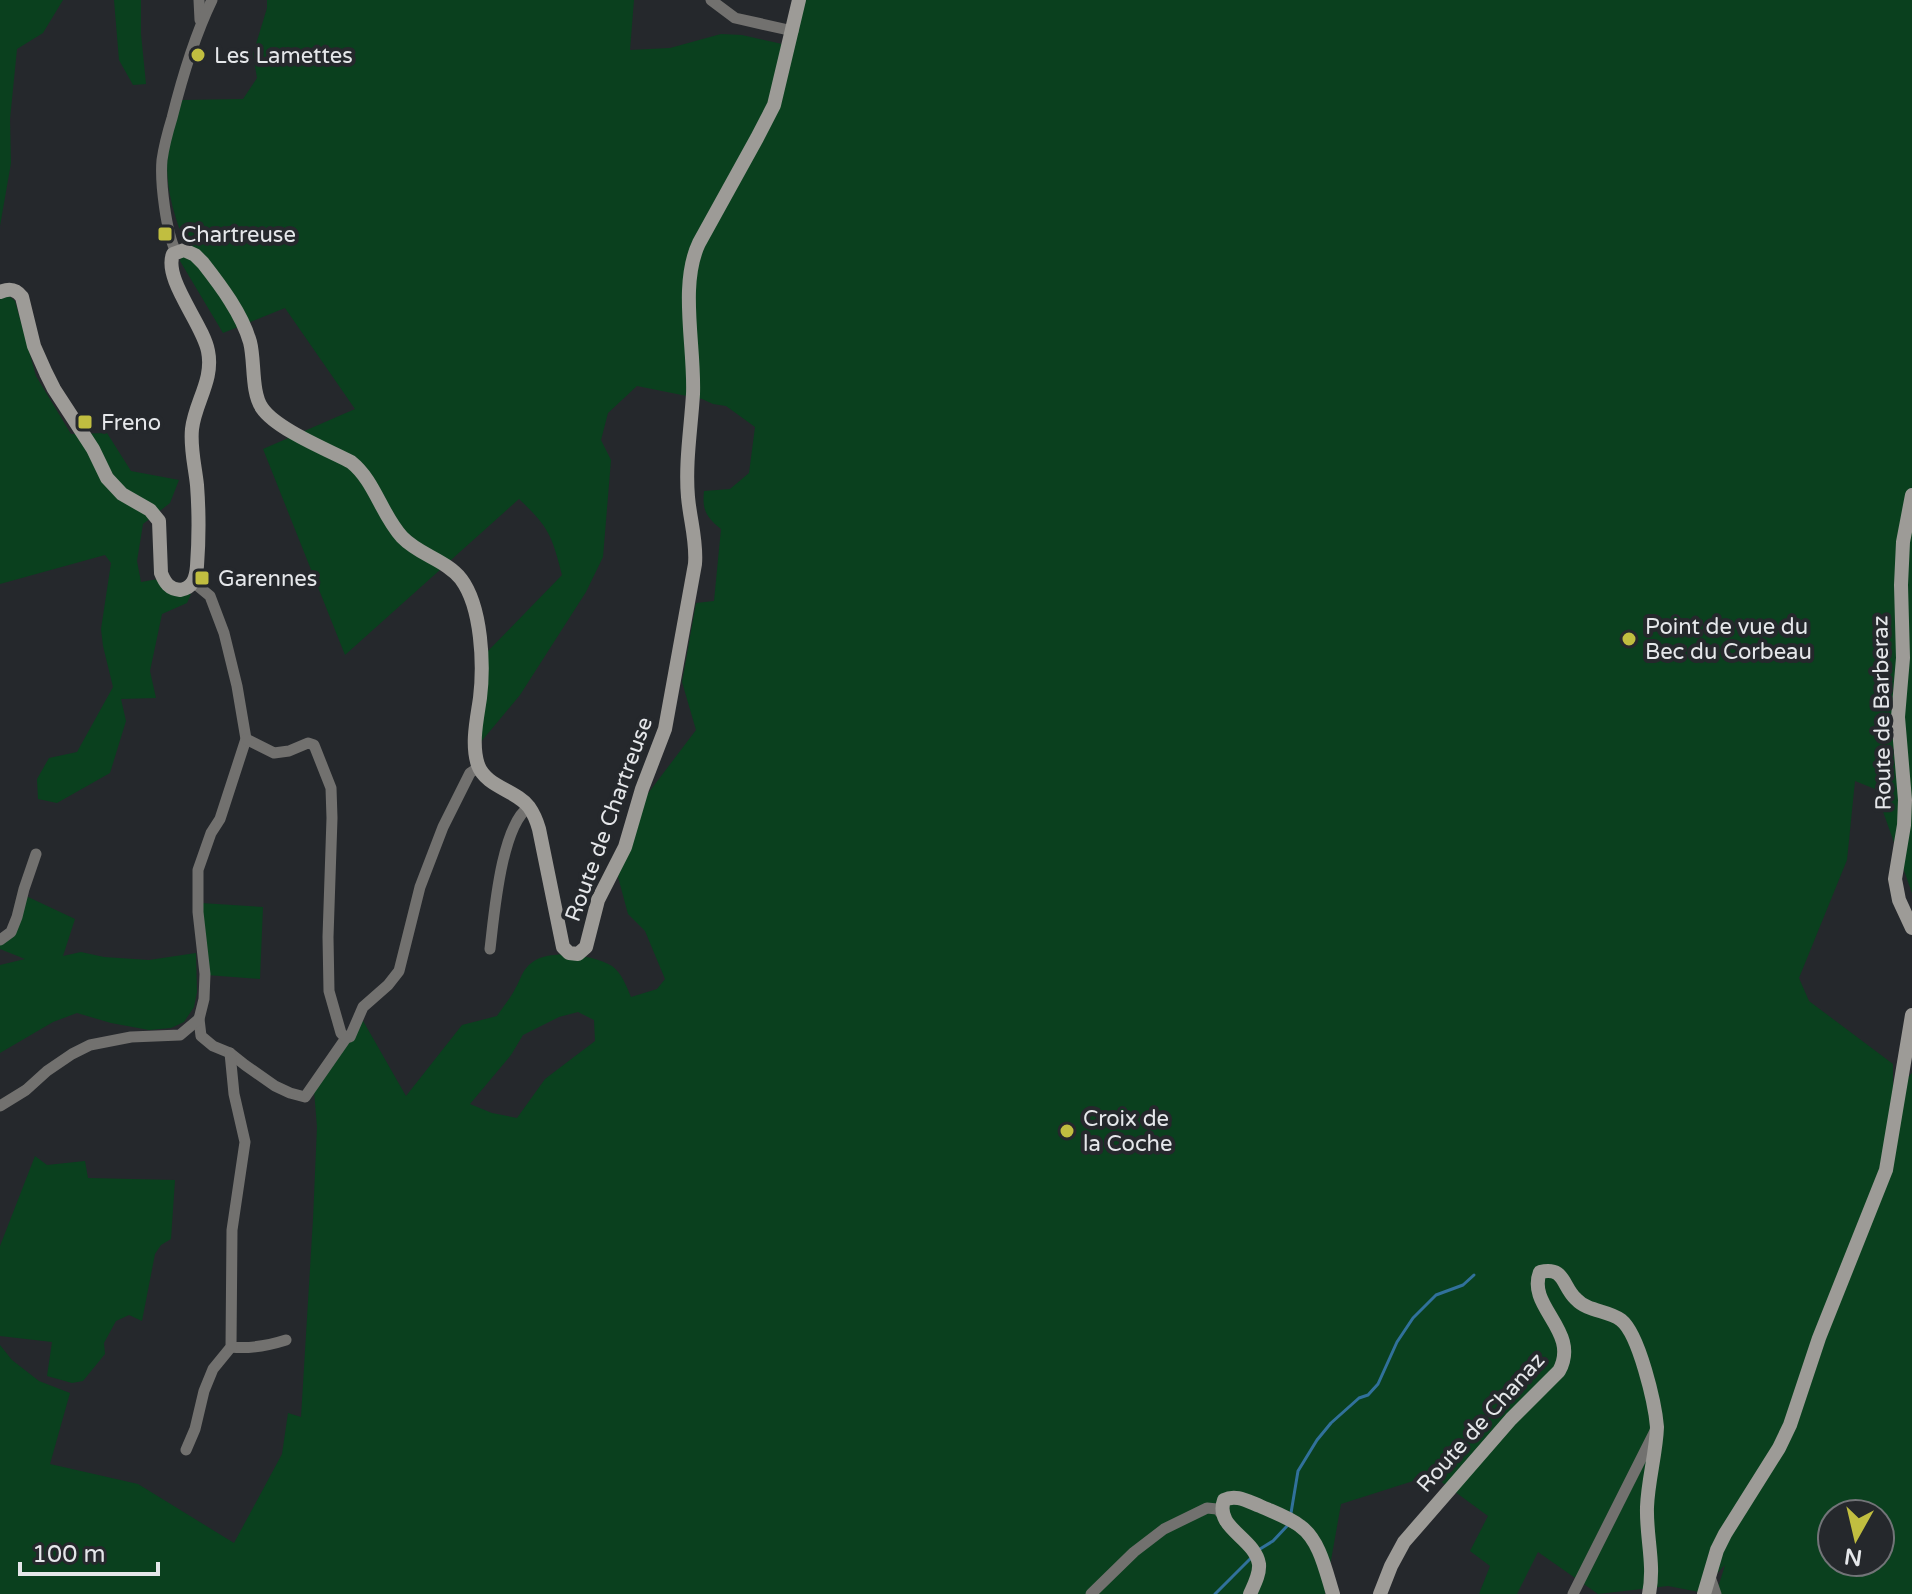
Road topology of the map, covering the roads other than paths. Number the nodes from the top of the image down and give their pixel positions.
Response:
1 (199, 0) edge
2 (212, 0) edge
3 (711, 0) edge
4 (799, 0) edge
5 (200, 24) junction
6 (793, 31) junction
7 (176, 252) junction
8 (0, 292) edge
9 (1912, 495) edge
10 (193, 582) junction
11 (1907, 635) edge
12 (246, 739) junction
13 (479, 767) junction
14 (529, 807) junction
15 (36, 854) dead end
16 (1912, 928) edge
17 (0, 940) edge
18 (490, 949) dead end
19 (1912, 1015) edge
20 (199, 1019) junction
21 (346, 1038) junction
22 (230, 1053) junction
23 (0, 1106) edge
24 (286, 1340) dead end
25 (231, 1347) junction
26 (1657, 1427) junction
27 (186, 1450) dead end
28 (1222, 1514) junction
29 (1709, 1574) junction
30 (1091, 1594) edge
31 (1250, 1594) edge
32 (1333, 1594) edge
33 (1380, 1594) edge
34 (1573, 1594) edge
35 (1649, 1594) edge
36 (1704, 1594) edge
37 (1716, 1594) edge

1 - 5 street
2 - 5 street
3 - 6 street
4 - 6 street, Route de Chartreuse
5 - 7 street
6 - 14 street, Route de Chartreuse
7 - 10 street
7 - 13 street
8 - 10 street
9 - 11 street, Route de Barberaz
10 - 12 street
11 - 16 street, Route de Barberaz
12 - 20 street
12 - 21 street
13 - 14 street
13 - 21 street
14 - 18 street
15 - 17 street
19 - 29 street
20 - 22 street
20 - 23 street
21 - 22 street
22 - 25 street
24 - 25 street
25 - 27 street
26 - 33 street, Route de Chanaz
26 - 34 street
26 - 35 street, Route de Chanaz
28 - 30 street
28 - 31 street
28 - 32 street
29 - 36 street
29 - 37 street

